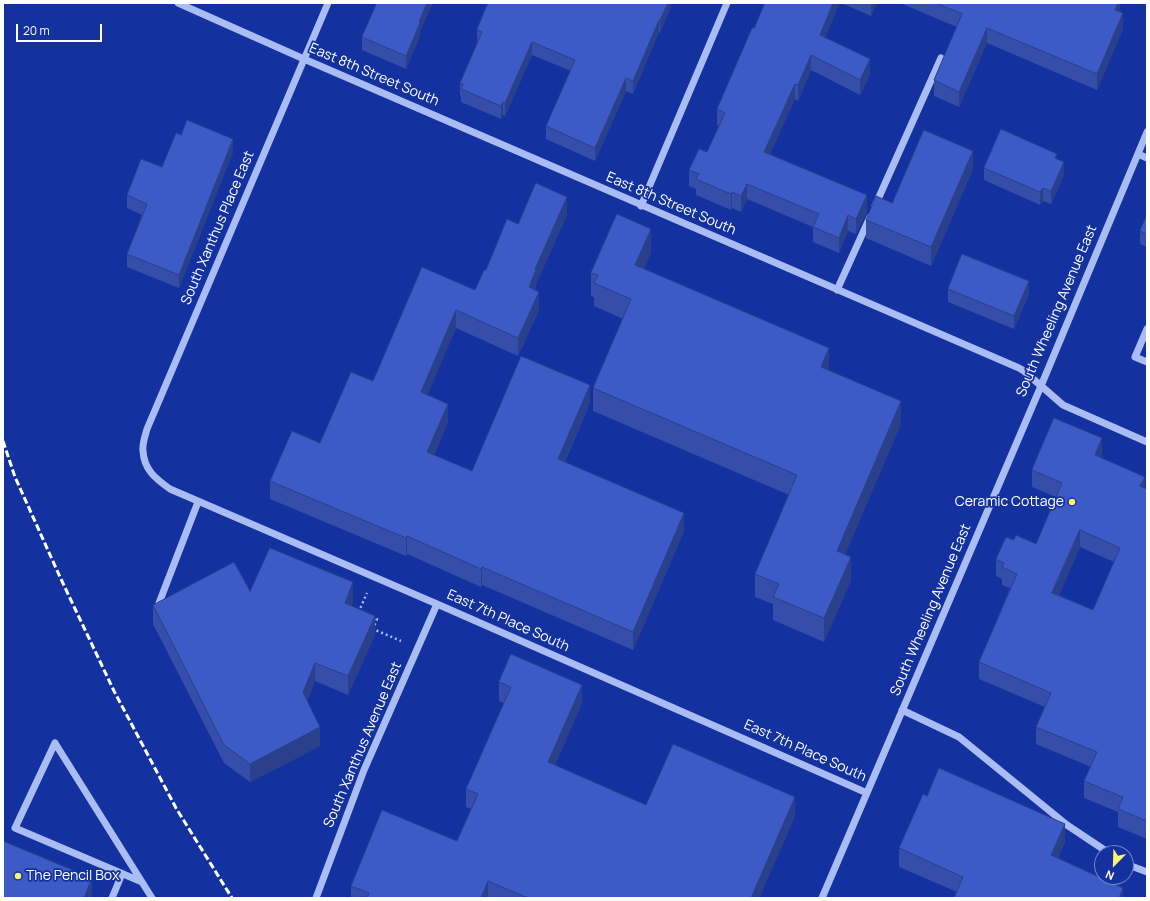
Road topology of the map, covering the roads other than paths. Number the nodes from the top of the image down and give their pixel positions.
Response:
1 (178, 3) edge
2 (328, 3) edge
3 (727, 3) edge
4 (941, 58) dead end
5 (304, 59) junction
6 (1147, 132) edge
7 (1138, 154) junction
8 (1147, 158) edge
9 (641, 206) junction
10 (837, 290) junction
11 (1147, 330) edge
12 (1147, 362) edge
13 (1041, 386) junction
14 (1147, 442) edge
15 (145, 465) joint
16 (198, 502) junction
17 (159, 602) edge
18 (438, 604) junction
19 (902, 710) junction
20 (867, 793) junction
21 (1097, 845) edge
22 (1134, 867) edge
23 (1147, 872) edge
24 (122, 874) junction
25 (142, 882) junction
26 (112, 898) edge
27 (152, 898) edge
28 (316, 898) edge
29 (822, 898) edge

1 - 5 street, East 8th Street South
2 - 5 street, South Xanthus Place East
3 - 9 street
4 - 10 street
5 - 9 street, East 8th Street South
5 - 15 street, South Xanthus Place East
6 - 7 street, South Wheeling Avenue East
7 - 8 street
7 - 13 street, South Wheeling Avenue East
9 - 10 street, East 8th Street South
10 - 13 street, East 8th Street South
11 - 12 street
13 - 14 street, East 8th Street South
13 - 19 street, South Wheeling Avenue East
15 - 16 street, East 7th Place South
16 - 17 street
16 - 18 street, East 7th Place South
18 - 20 street, East 7th Place South
18 - 28 street, South Xanthus Avenue East
19 - 20 street, South Wheeling Avenue East
19 - 21 street
20 - 29 street, South Wheeling Avenue East
22 - 23 street
24 - 25 street
24 - 25 street
24 - 26 street
25 - 27 street

